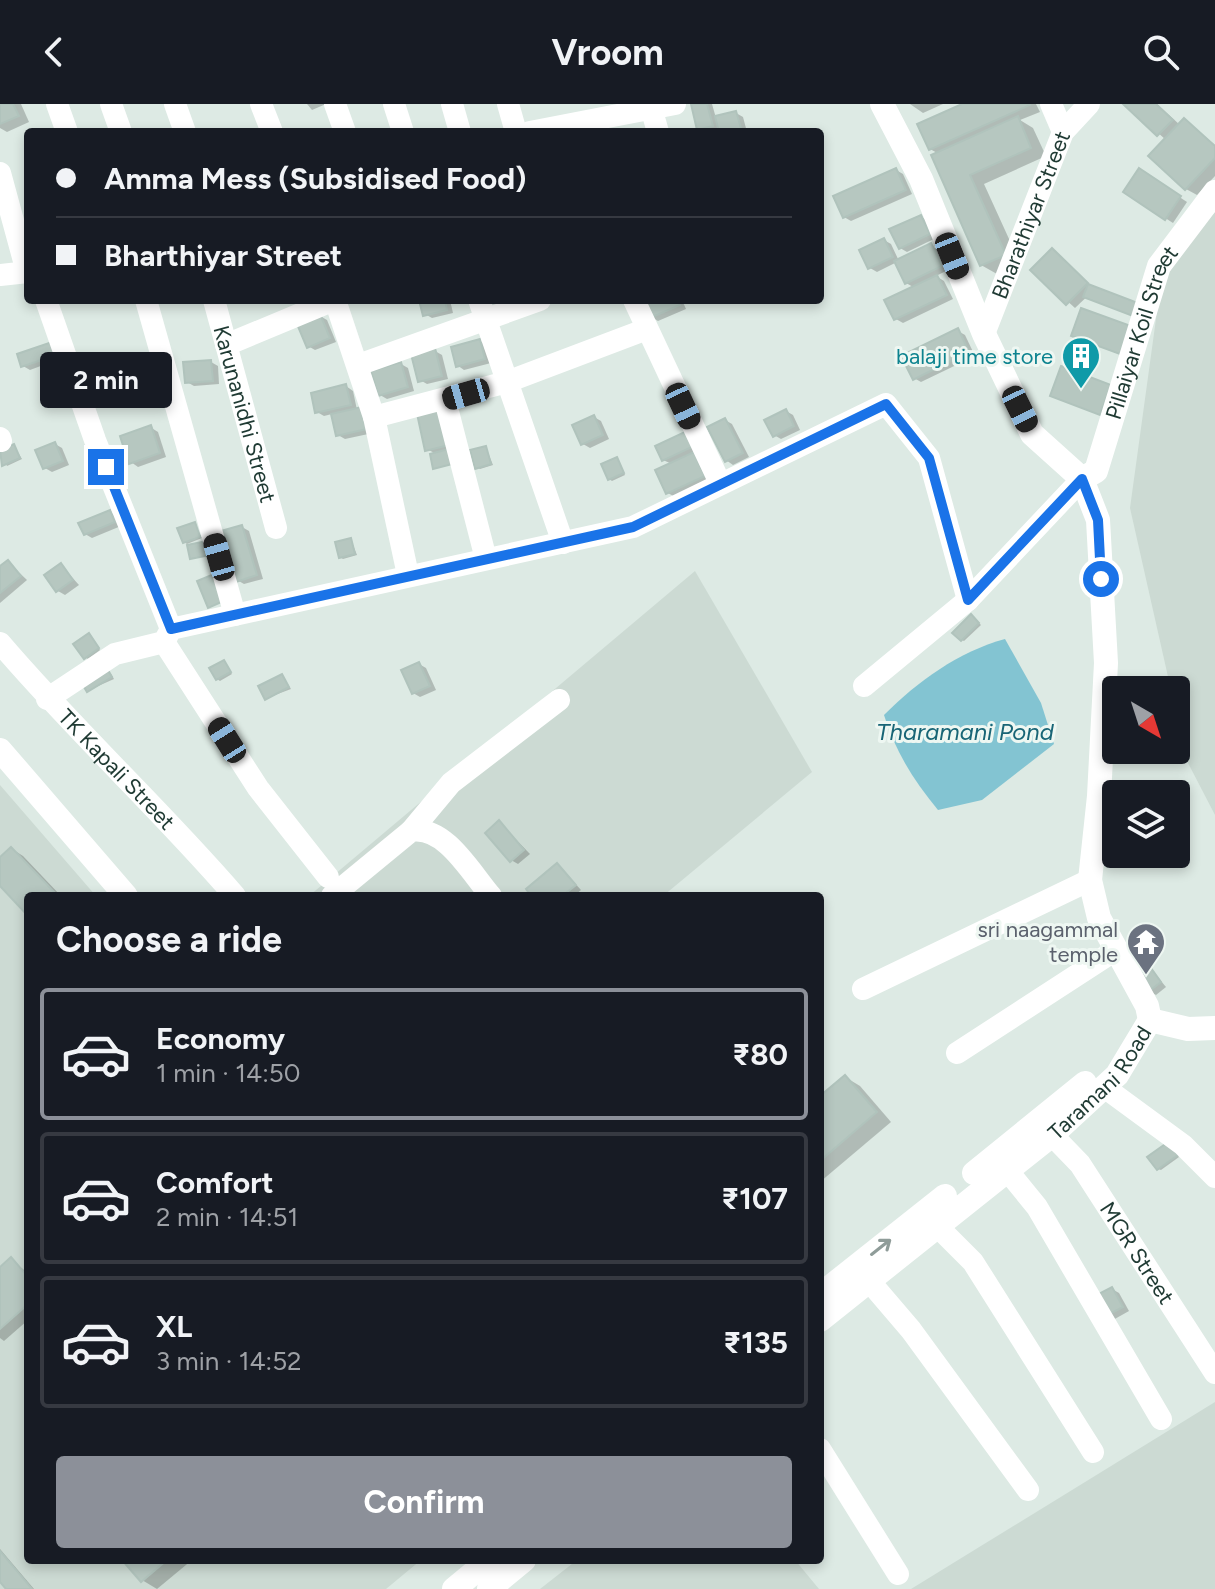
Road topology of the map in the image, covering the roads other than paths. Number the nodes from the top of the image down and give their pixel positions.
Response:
1 (57, 104) edge
2 (111, 104) edge
3 (175, 104) edge
4 (261, 104) edge
5 (335, 104) edge
6 (394, 104) edge
7 (452, 104) edge
8 (508, 104) edge
9 (675, 104) edge
10 (882, 104) edge
11 (1051, 104) edge
12 (1089, 104) edge
13 (570, 121) edge
14 (655, 122) edge
15 (66, 128) edge
16 (120, 128) edge
17 (184, 128) edge
18 (270, 128) edge
19 (344, 128) edge
20 (402, 128) edge
21 (459, 128) edge
22 (515, 128) edge
23 (545, 128) edge
24 (1063, 132) junction
25 (0, 173) edge
26 (1215, 192) edge
27 (24, 261) edge
28 (24, 272) edge
29 (0, 275) edge
30 (47, 304) edge
31 (147, 304) edge
32 (215, 304) edge
33 (325, 304) edge
34 (336, 304) edge
35 (480, 304) edge
36 (530, 304) edge
37 (636, 304) edge
38 (486, 322) junction
39 (647, 329) junction
40 (984, 334) junction
41 (226, 345) junction
42 (358, 365) junction
43 (507, 382) junction
44 (445, 400) junction
45 (374, 417) junction
46 (1082, 479) junction
47 (720, 483) junction
48 (276, 528) dead end
49 (563, 543) junction
50 (486, 559) junction
51 (408, 575) junction
52 (968, 600) junction
53 (235, 615) junction
54 (168, 635) junction
55 (0, 643) edge
56 (864, 686) dead end
57 (47, 699) junction
58 (559, 700) dead end
59 (0, 750) edge
60 (411, 831) junction
61 (1090, 880) junction
62 (330, 886) edge
63 (123, 892) edge
64 (232, 892) edge
65 (488, 892) edge
66 (1114, 951) junction
67 (863, 989) dead end
68 (1150, 1020) junction
69 (1215, 1028) edge
70 (957, 1053) dead end
71 (1104, 1087) junction
72 (1052, 1135) junction
73 (1006, 1169) junction
74 (1215, 1177) edge
75 (936, 1225) junction
76 (870, 1282) junction
77 (824, 1292) edge
78 (824, 1317) edge
79 (1215, 1373) edge
80 (1161, 1419) dead end
81 (1093, 1452) dead end
82 (824, 1455) edge
83 (1028, 1490) dead end
84 (484, 1564) edge
85 (519, 1564) edge
86 (898, 1574) dead end
87 (454, 1589) edge
88 (489, 1589) edge

1 - 15 street
2 - 16 street
3 - 17 street
4 - 18 street
5 - 19 street
6 - 20 street
7 - 21 street
8 - 22 street
9 - 14 street
10 - 40 street
11 - 24 street
12 - 24 street, Bharathiyar Street
13 - 14 street
13 - 23 street
24 - 40 street, Bharathiyar Street
25 - 27 street
26 - 46 street, Pillaiyar Koil Street
28 - 29 street
30 - 54 street
31 - 53 street
32 - 41 street, Karunanidhi Street
33 - 41 street
34 - 42 street
35 - 38 street
36 - 38 street
37 - 39 street
38 - 42 street
38 - 43 street
39 - 43 street
39 - 47 street
40 - 46 street
41 - 48 street, Karunanidhi Street
42 - 45 street
43 - 44 street
43 - 49 street
44 - 45 street
44 - 50 street
45 - 51 street
46 - 52 street
46 - 61 street
47 - 49 street
47 - 52 street
49 - 50 street
50 - 51 street
51 - 53 street
52 - 56 street
53 - 54 street
54 - 57 street
54 - 62 street
55 - 57 street, TK Kapali Street
57 - 64 street, TK Kapali Street
58 - 60 street
59 - 63 street
60 - 62 street
60 - 65 street
61 - 66 street
61 - 67 street
66 - 68 street
66 - 70 street
68 - 69 street
68 - 71 street, Taramani Road
77 -> 68 street, Taramani Road
71 - 72 street, Taramani Road
71 - 74 street
72 - 73 street, Taramani Road
72 - 79 street, MGR Street
73 - 75 street, Taramani Road
73 - 80 street
75 - 76 street, Taramani Road
75 - 81 street
76 - 78 street, Taramani Road
76 - 83 street
82 - 86 street
84 - 87 street
85 - 88 street

